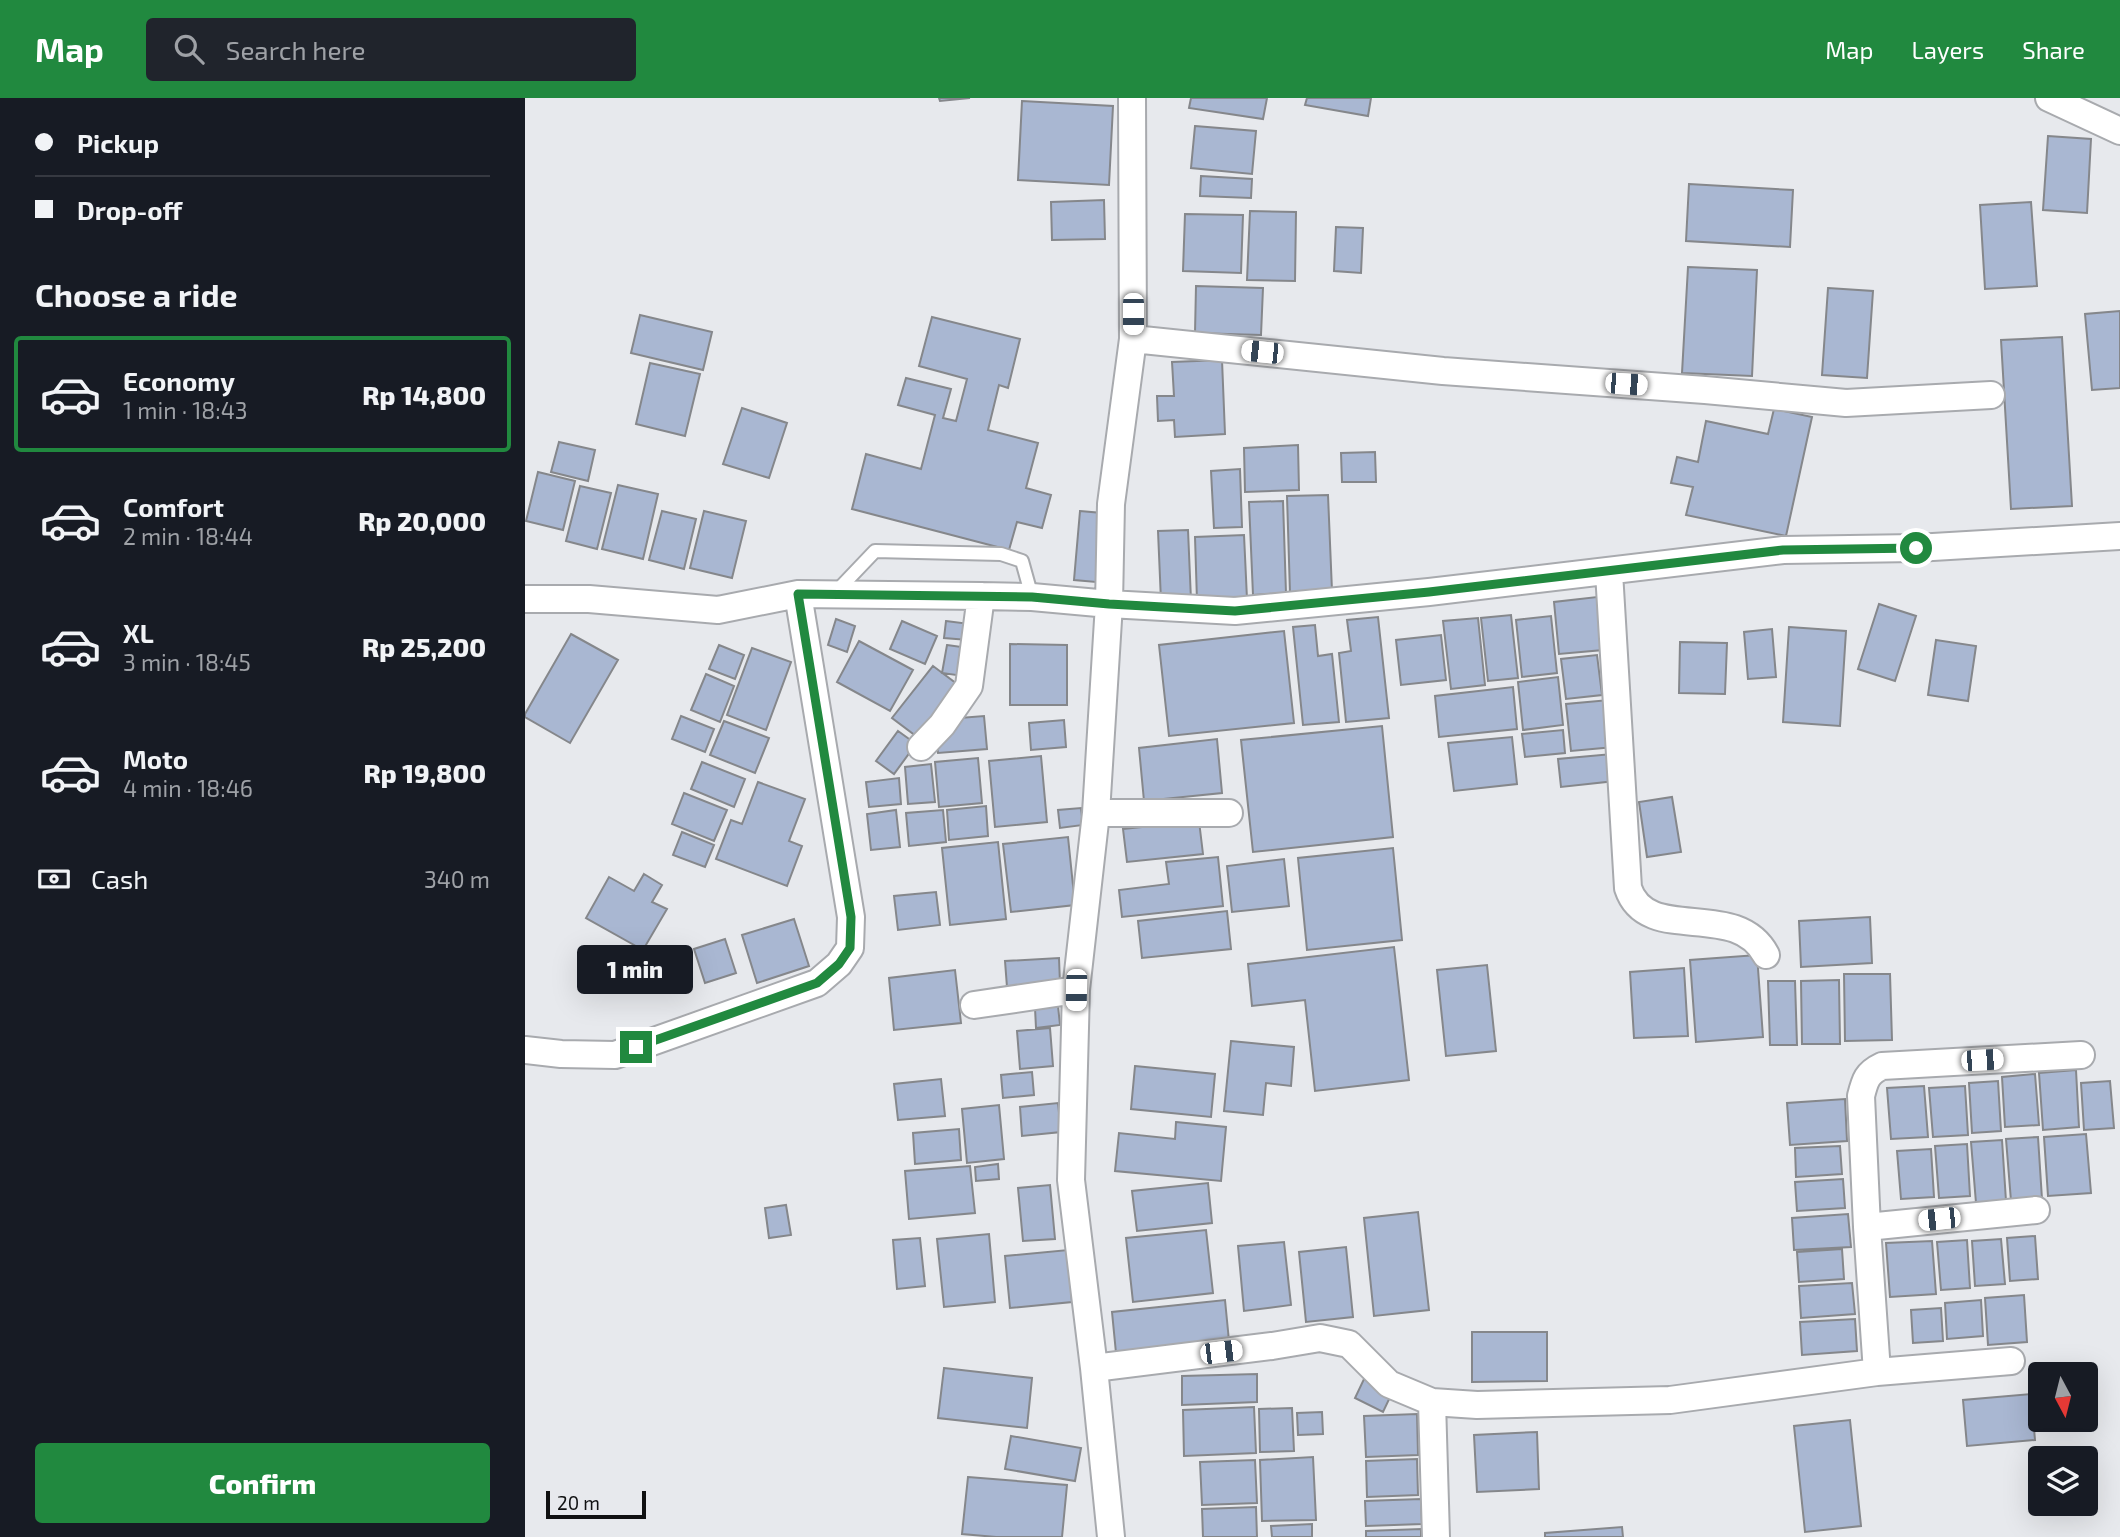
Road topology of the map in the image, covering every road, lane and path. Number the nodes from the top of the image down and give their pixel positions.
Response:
1 (1132, 98) edge
2 (2049, 98) edge
3 (2120, 131) edge
4 (1133, 339) junction
5 (1991, 396) dead end
6 (2120, 536) edge
7 (1609, 572) junction
8 (798, 594) junction
9 (834, 594) junction
10 (981, 596) junction
11 (1032, 597) junction
12 (525, 600) edge
13 (1109, 604) junction
14 (921, 747) dead end
15 (1096, 813) junction
16 (1229, 813) dead end
17 (1766, 955) dead end
18 (1076, 990) junction
19 (974, 1005) dead end
20 (525, 1049) edge
21 (2081, 1055) dead end
22 (2036, 1210) dead end
23 (1867, 1227) junction
24 (2011, 1361) dead end
25 (1094, 1368) junction
26 (1877, 1372) junction
27 (1432, 1402) junction
28 (1111, 1537) edge
29 (1436, 1537) edge

1 - 4 street
2 - 3 street
4 - 5 street
4 - 13 street
6 - 7 street
7 - 13 street
7 - 17 street
8 - 9 street
8 - 12 street
8 - 20 street
9 - 10 street
9 - 11 lane
10 - 11 street
10 - 14 street
11 - 13 street
13 - 15 street
15 - 16 street
15 - 18 street
18 - 19 street
18 - 25 street
21 - 23 street
22 - 23 street
23 - 26 street
24 - 26 street
25 - 27 street
25 - 28 street
26 - 27 street
27 - 29 street

